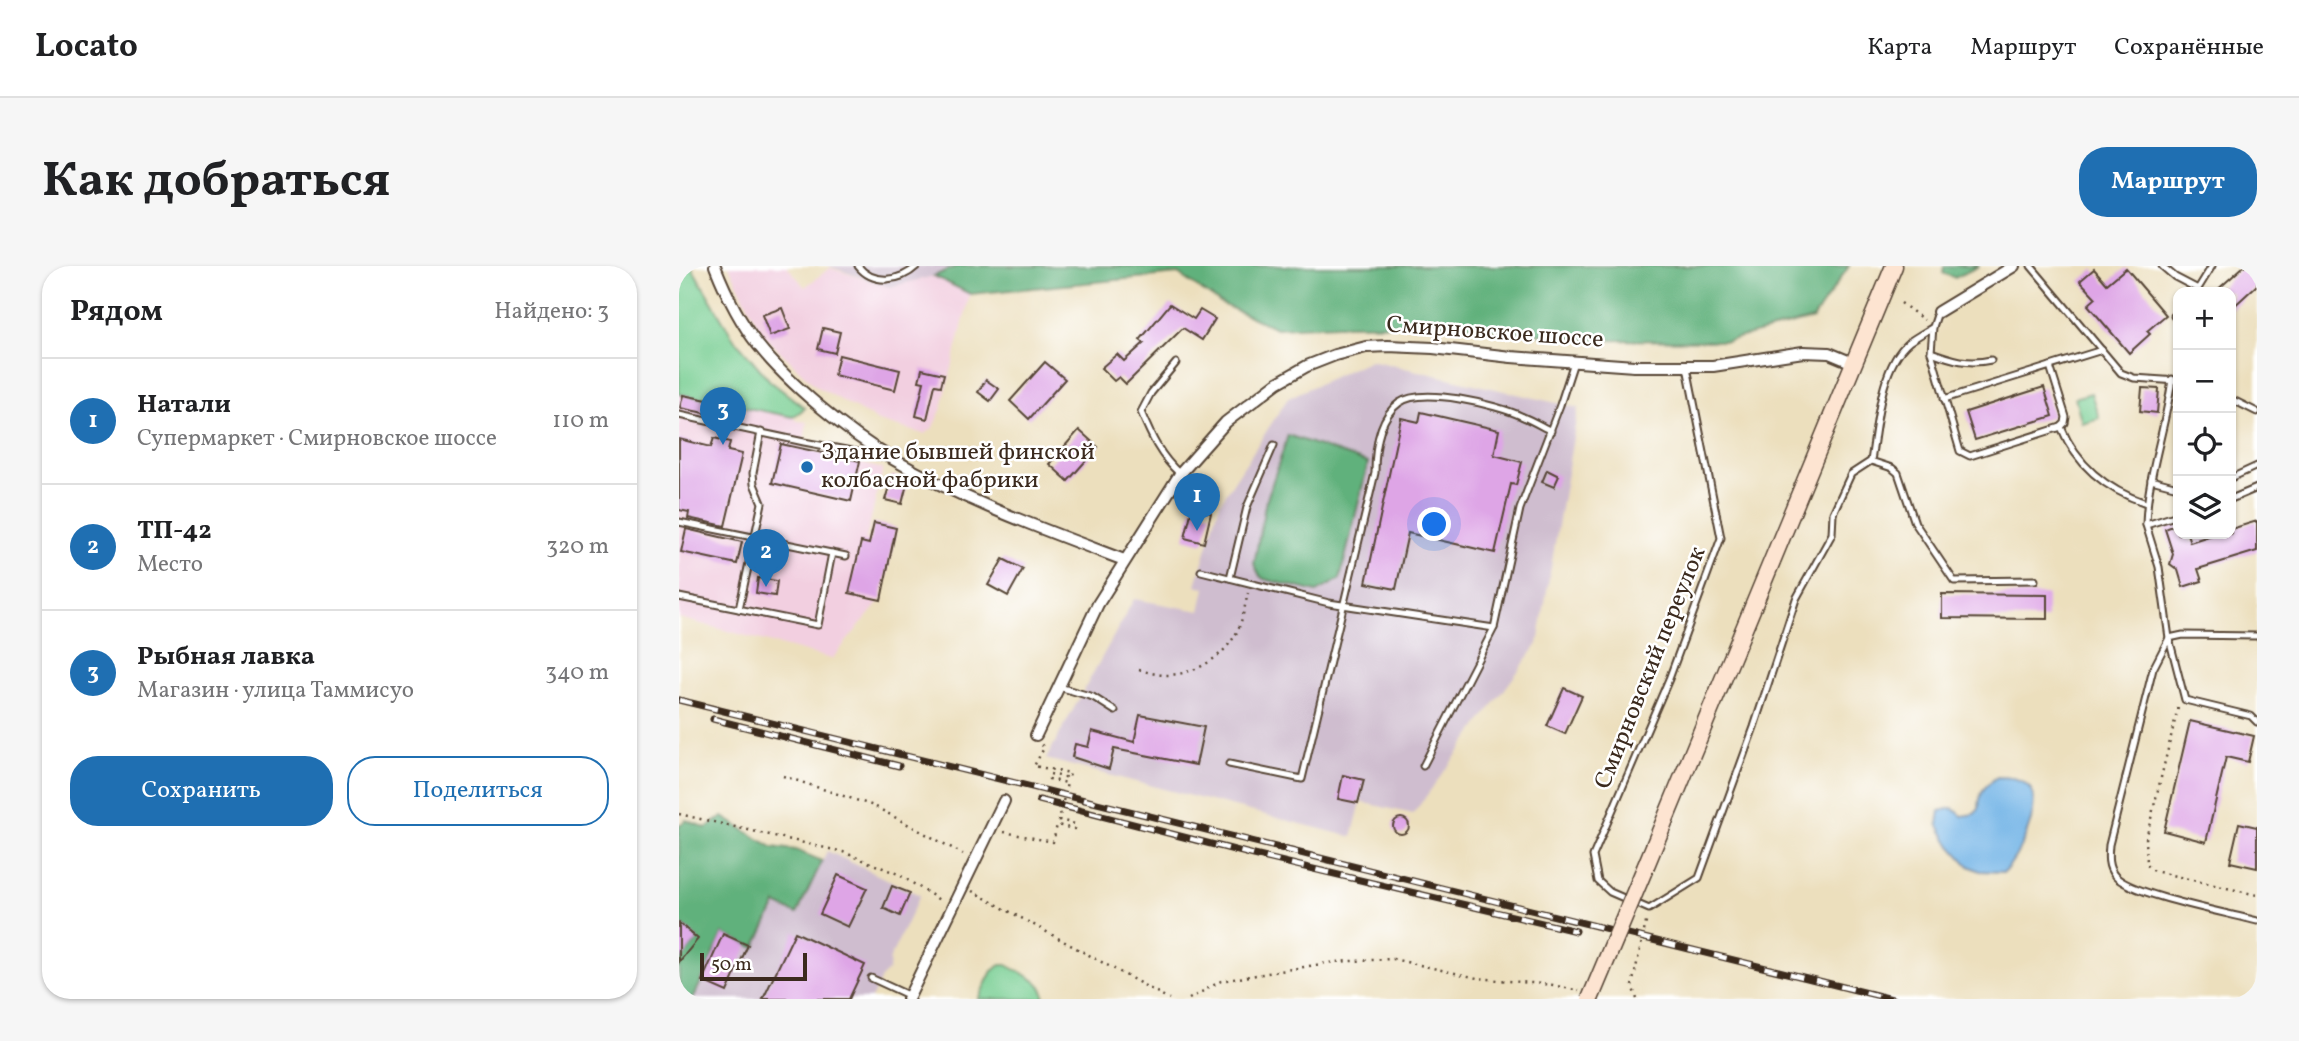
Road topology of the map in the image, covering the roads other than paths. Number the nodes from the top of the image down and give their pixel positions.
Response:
1 (715, 266) edge
2 (858, 266) edge
3 (917, 266) edge
4 (1894, 266) edge
5 (2014, 266) edge
6 (2031, 266) edge
7 (2162, 266) edge
8 (2212, 266) edge
9 (2192, 287) edge
10 (2199, 287) edge
11 (1938, 312) joint
12 (1933, 327) junction
13 (2102, 350) junction
14 (1931, 352) junction
15 (1991, 360) dead end
16 (1574, 362) junction
17 (1176, 363) dead end
18 (1853, 363) junction
19 (2050, 366) junction
20 (1686, 367) junction
21 (2173, 380) edge
22 (2173, 389) edge
23 (1944, 399) junction
24 (2236, 401) edge
25 (2257, 411) edge
26 (679, 415) edge
27 (2061, 427) junction
28 (1551, 431) junction
29 (761, 432) junction
30 (1275, 444) dead end
31 (890, 458) junction
32 (1871, 461) junction
33 (2257, 466) edge
34 (1180, 474) junction
35 (2235, 476) edge
36 (2151, 481) junction
37 (2173, 486) edge
38 (2257, 488) edge
39 (2236, 497) edge
40 (2146, 503) junction
41 (2173, 517) edge
42 (679, 522) edge
43 (2146, 525) junction
44 (753, 537) junction
45 (832, 553) junction
46 (846, 556) dead end
47 (1124, 560) junction
48 (1201, 571) dead end
49 (1230, 578) junction
50 (2035, 580) dead end
51 (679, 597) edge
52 (1345, 606) junction
53 (739, 609) junction
54 (1494, 628) junction
55 (2257, 636) edge
56 (2169, 638) junction
57 (1059, 687) junction
58 (1115, 711) dead end
59 (2257, 722) edge
60 (1036, 735) dead end
61 (1229, 764) dead end
62 (1423, 766) dead end
63 (1004, 801) dead end
64 (2257, 921) edge
65 (871, 978) dead end
66 (1589, 996) edge
67 (909, 998) edge

1 - 31 street
2 - 3 lane
4 - 18 main road
5 - 11 street
6 - 13 lane
7 - 9 lane
8 - 10 lane
11 - 12 lane
12 - 14 lane
12 - 32 lane
13 - 19 lane
13 - 21 lane
14 - 15 lane
14 - 23 lane
16 - 20 street, Смирновское шоссе
16 - 28 lane
16 - 34 street, Смирновское шоссе
17 - 34 lane
18 - 20 street, Смирновское шоссе
18 - 66 main road, bridge
19 - 23 lane
19 - 27 lane
20 - 32 lane, Смирновский переулок
22 - 36 lane
23 - 27 lane
24 - 25 lane
26 - 29 lane
27 - 40 lane
28 - 52 lane
28 - 54 lane
29 - 31 lane
29 - 44 lane
30 - 49 lane
31 - 47 street
32 - 50 lane
33 - 35 lane
34 - 47 street, Смирновское шоссе
36 - 37 lane
36 - 40 lane
38 - 39 lane
40 - 43 lane
41 - 43 lane
42 - 44 lane
43 - 56 lane
44 - 45 lane
44 - 53 lane
45 - 46 lane
45 - 53 lane
47 - 57 street, Смирновское шоссе
48 - 49 lane
49 - 52 lane
51 - 53 lane
52 - 54 lane
52 - 61 lane
54 - 62 lane
55 - 56 lane
56 - 59 lane
56 - 64 lane
57 - 58 lane
57 - 60 street, Смирновское шоссе
63 - 67 street
65 - 67 lane

